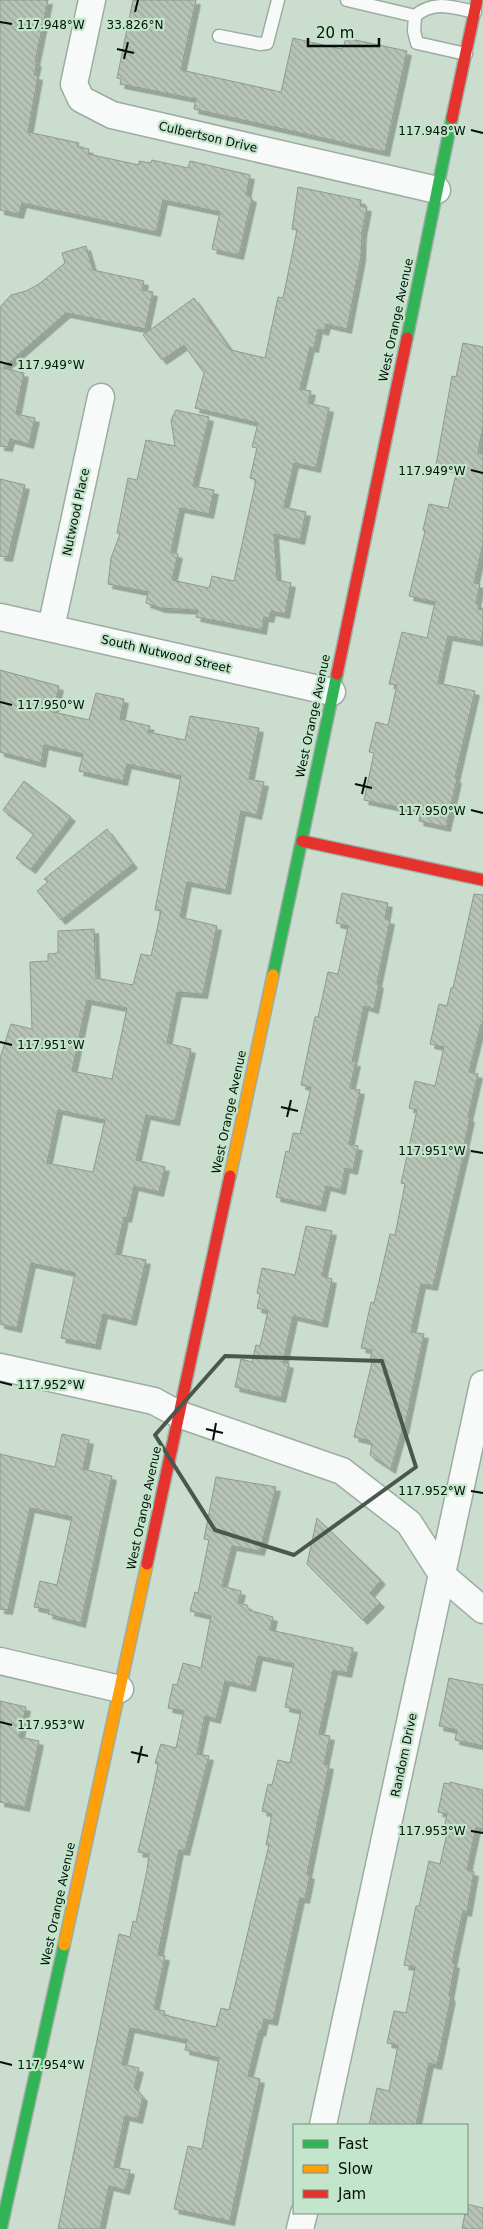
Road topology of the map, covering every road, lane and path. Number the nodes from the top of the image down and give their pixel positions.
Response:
1 (92, 0) edge
2 (278, 0) edge
3 (347, 0) edge
4 (476, 6) edge
5 (415, 16) junction
6 (218, 36) dead end
7 (466, 54) junction
8 (437, 190) junction
9 (101, 397) dead end
10 (0, 616) edge
11 (51, 628) junction
12 (332, 692) junction
13 (302, 841) junction
14 (483, 880) edge
15 (0, 1366) edge
16 (483, 1384) edge
17 (178, 1414) junction
18 (443, 1576) junction
19 (483, 1610) edge
20 (0, 1660) edge
21 (120, 1689) junction
22 (323, 2124) edge
23 (304, 2214) edge
24 (1, 2229) edge
25 (300, 2229) edge

1 - 8 street, Culbertson Drive
2 - 6 lane
3 - 5 lane
4 - 5 lane
4 - 7 street, West Orange Avenue
5 - 7 lane
7 - 8 street, West Orange Avenue
8 - 12 street, West Orange Avenue
9 - 11 street, Nutwood Place
10 - 11 street, South Nutwood Street
11 - 12 street, South Nutwood Street
12 - 13 street, West Orange Avenue
13 - 14 street
13 - 17 street, West Orange Avenue
15 - 17 street
16 - 18 street, Random Drive
17 - 18 street
17 - 21 street, West Orange Avenue
18 - 19 street
18 - 22 street, Random Drive
20 - 21 street
21 - 24 street, West Orange Avenue
23 - 25 street

